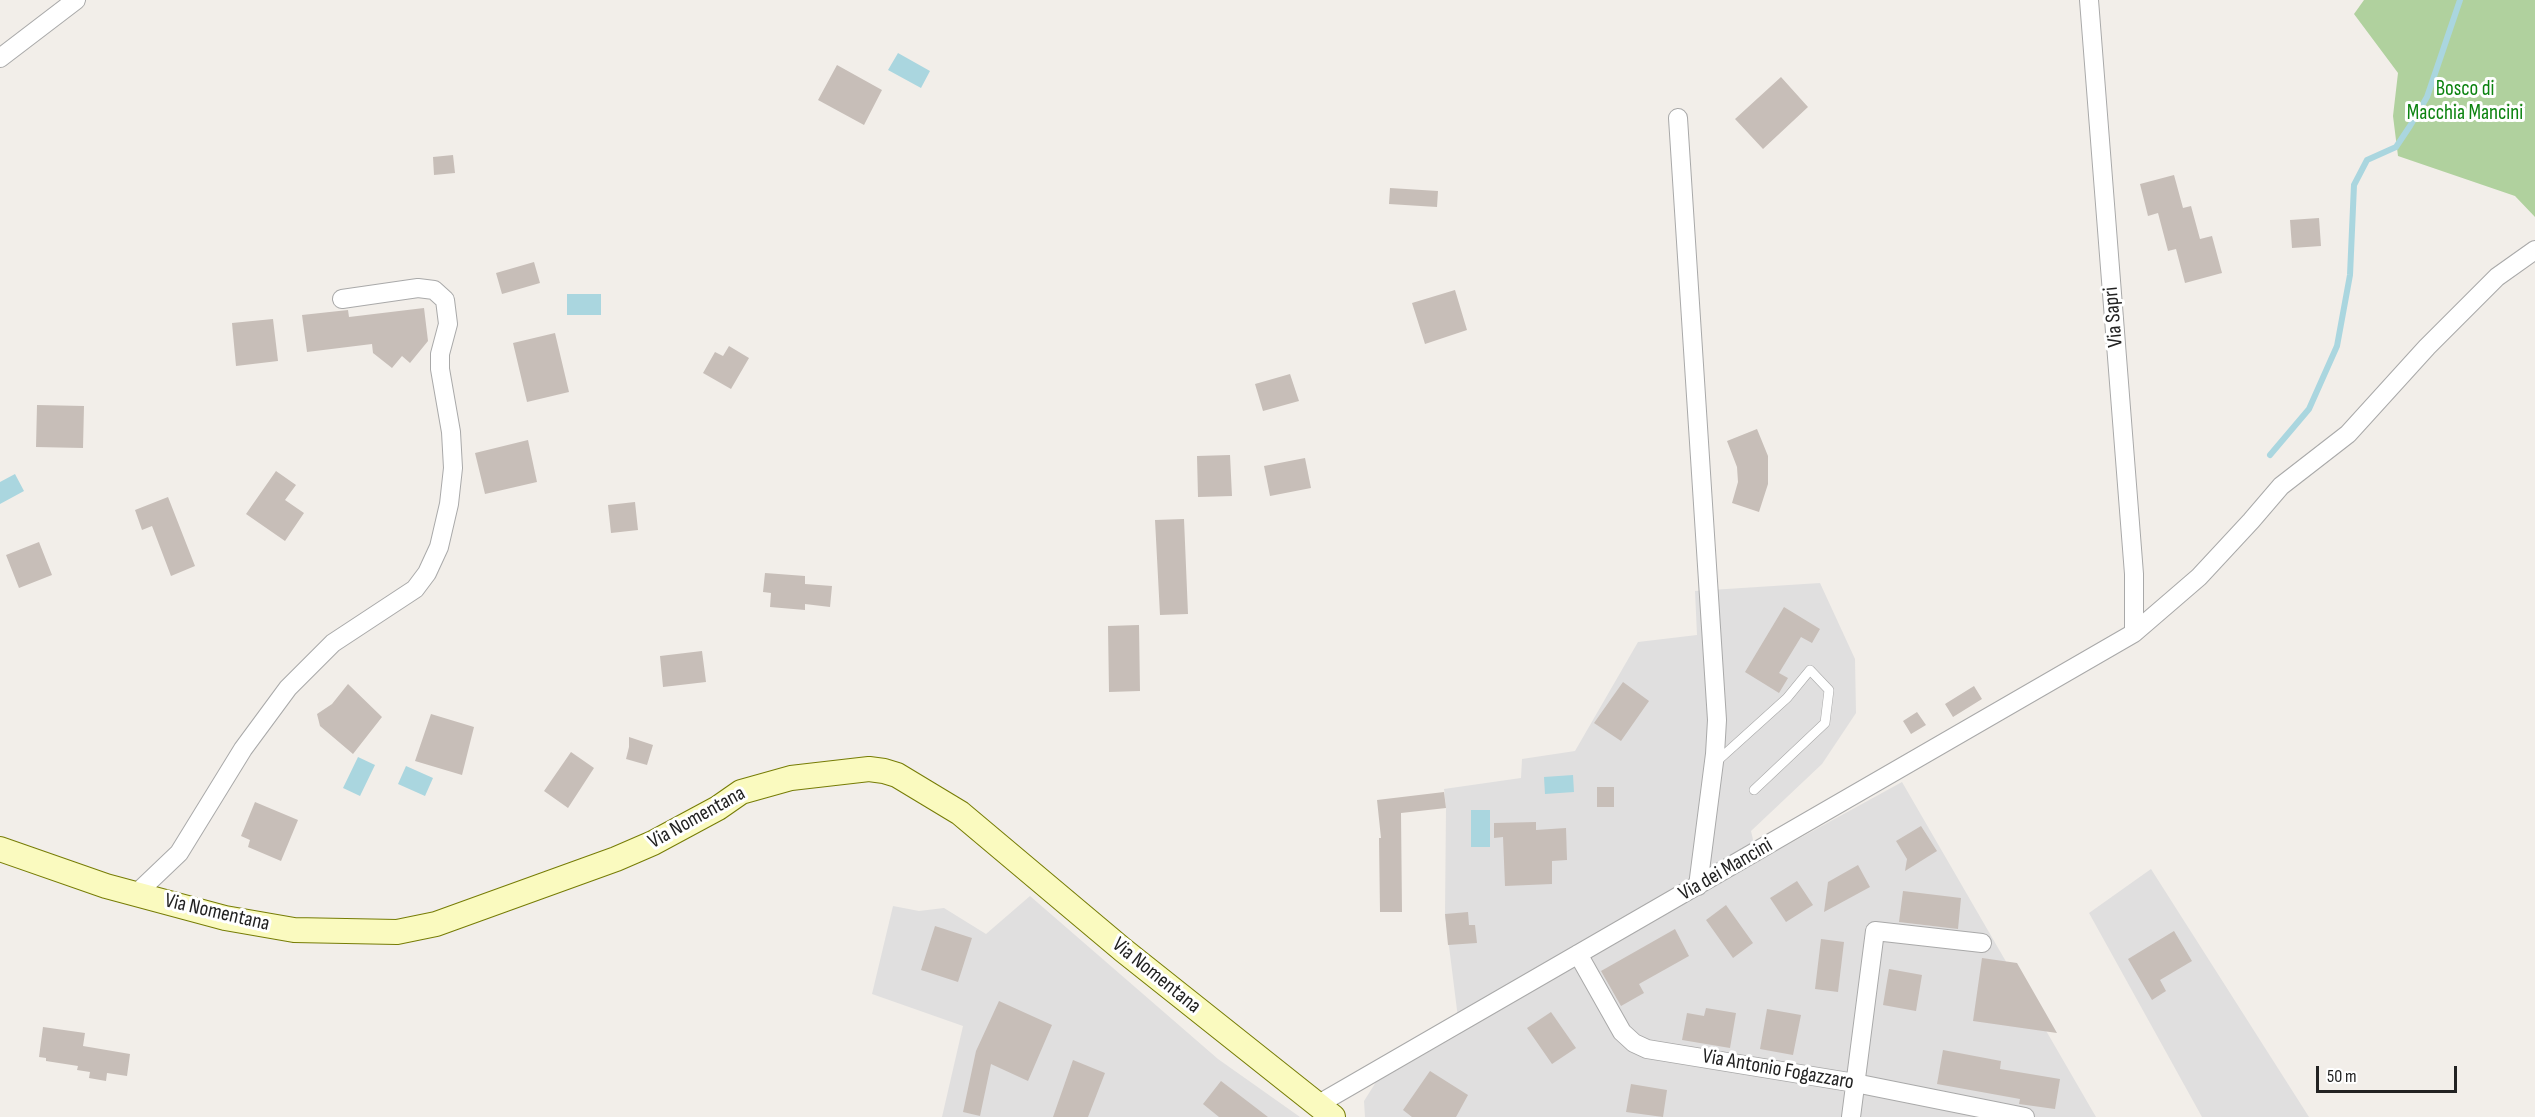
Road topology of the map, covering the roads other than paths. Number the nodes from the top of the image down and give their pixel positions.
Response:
1 (76, 0) edge
2 (2089, 0) edge
3 (0, 58) edge
4 (1678, 118) dead end
5 (2535, 250) edge
6 (342, 299) dead end
7 (2134, 633) junction
8 (1713, 765) junction
9 (1754, 790) dead end
10 (0, 849) edge
11 (1698, 886) junction
12 (136, 894) junction
13 (1982, 943) dead end
14 (1578, 954) junction
15 (1855, 1083) junction
16 (1325, 1111) edge
17 (1851, 1117) edge
18 (2025, 1117) edge

1 - 3 street
2 - 7 street, Via Sapri
4 - 8 street
5 - 7 street, Via dei Mancini
6 - 12 street
7 - 11 street, Via dei Mancini
8 - 9 lane
8 - 11 street
10 - 12 main road, Via Nomentana
11 - 14 street, Via dei Mancini
12 - 16 main road, Via Nomentana
13 - 15 street
14 - 15 street, Via Antonio Fogazzaro
14 - 16 street, Via dei Mancini
15 - 17 street
15 - 18 street, Via Antonio Fogazzaro

